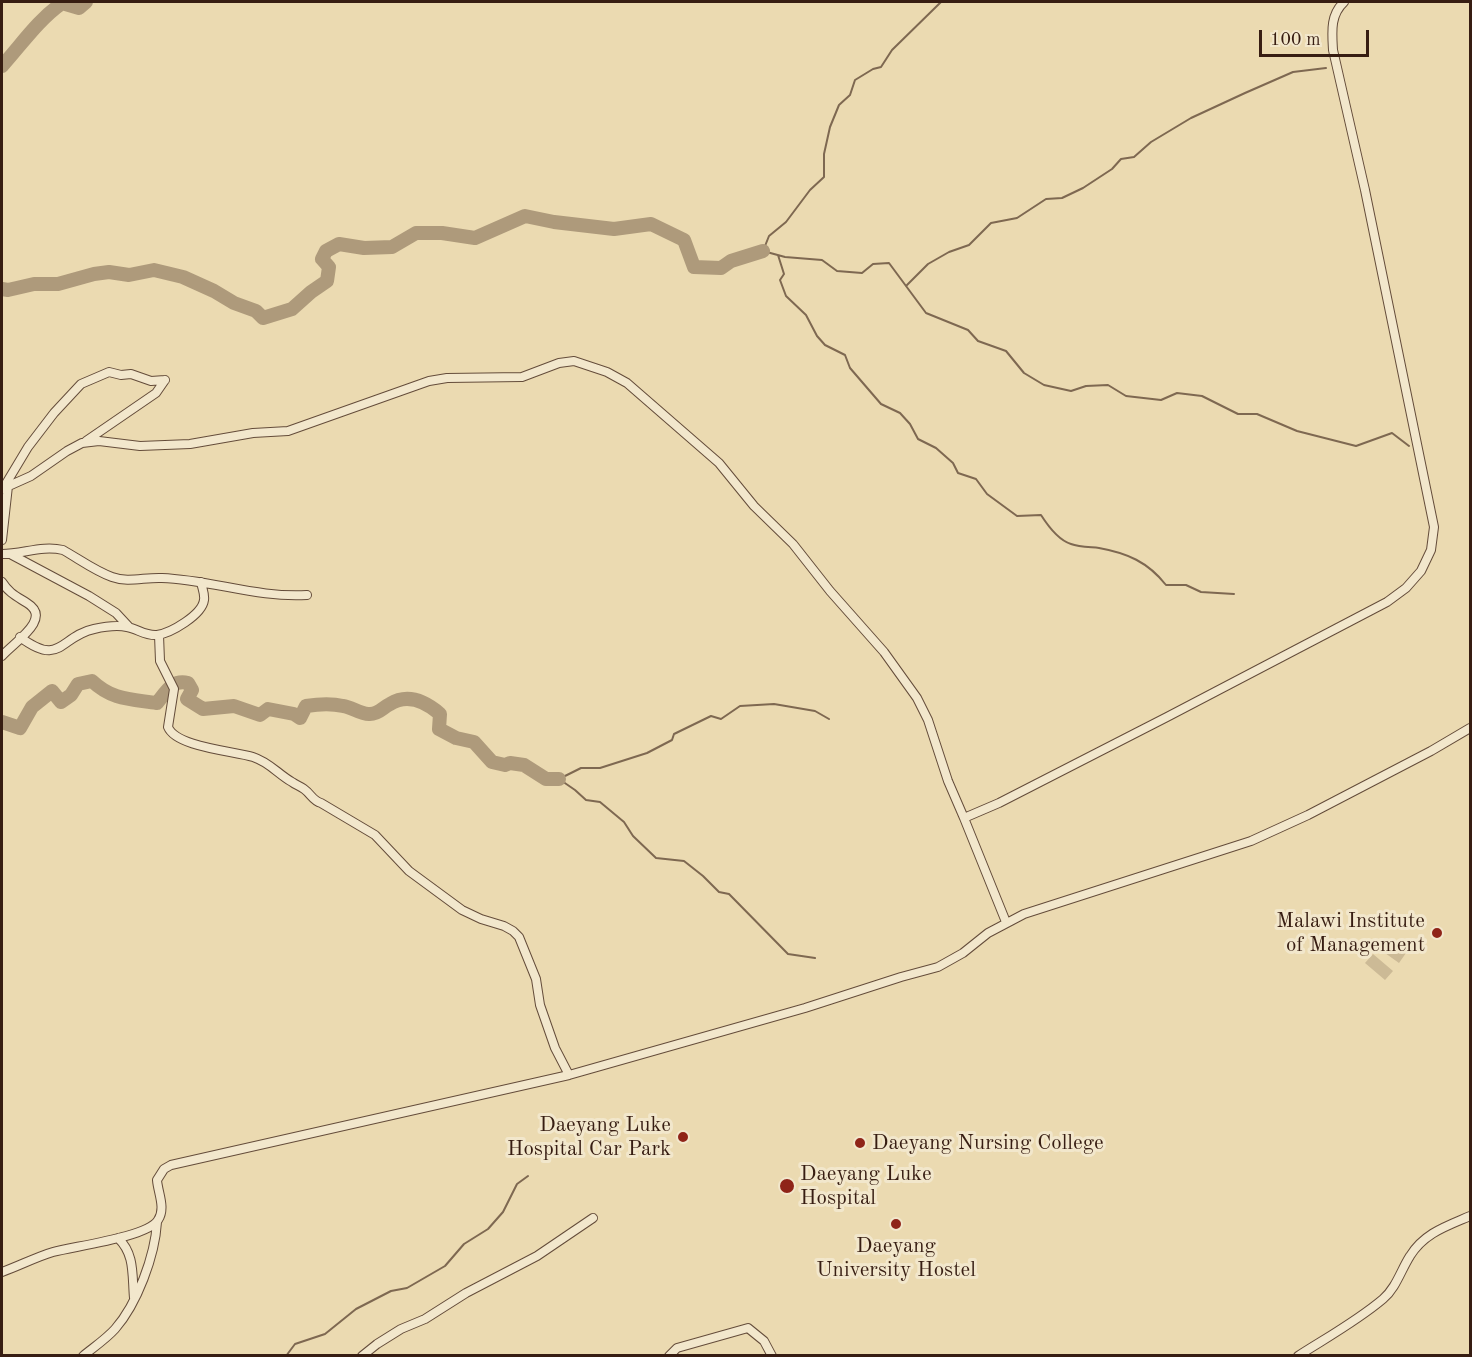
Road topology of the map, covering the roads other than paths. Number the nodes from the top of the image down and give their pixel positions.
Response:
1 (1344, 2) edge
2 (82, 443) junction
3 (4, 488) edge
4 (2, 540) edge
5 (6, 554) edge
6 (2, 582) edge
7 (201, 582) junction
8 (307, 595) dead end
9 (129, 627) junction
10 (159, 635) junction
11 (20, 638) junction
12 (6, 646) edge
13 (2, 656) edge
14 (1470, 728) edge
15 (964, 818) junction
16 (1006, 922) junction
17 (569, 1075) junction
18 (1470, 1216) edge
19 (593, 1218) dead end
20 (157, 1222) junction
21 (117, 1238) junction
22 (2, 1272) edge
23 (134, 1299) junction
24 (83, 1356) edge
25 (362, 1356) edge
26 (669, 1356) edge
27 (772, 1356) edge
28 (1298, 1356) edge

1 - 15 street
2 - 3 street
2 - 3 street
2 - 15 street
3 - 4 street
5 - 7 street
5 - 9 street
6 - 11 street
7 - 8 street
7 - 10 street
9 - 10 street
9 - 11 street
10 - 17 street
11 - 12 street
12 - 13 street
14 - 16 street
15 - 16 street
16 - 17 street
17 - 20 street
18 - 28 street
19 - 25 street
20 - 21 street
20 - 23 street
21 - 22 street
21 - 23 street
23 - 24 street
26 - 27 street

